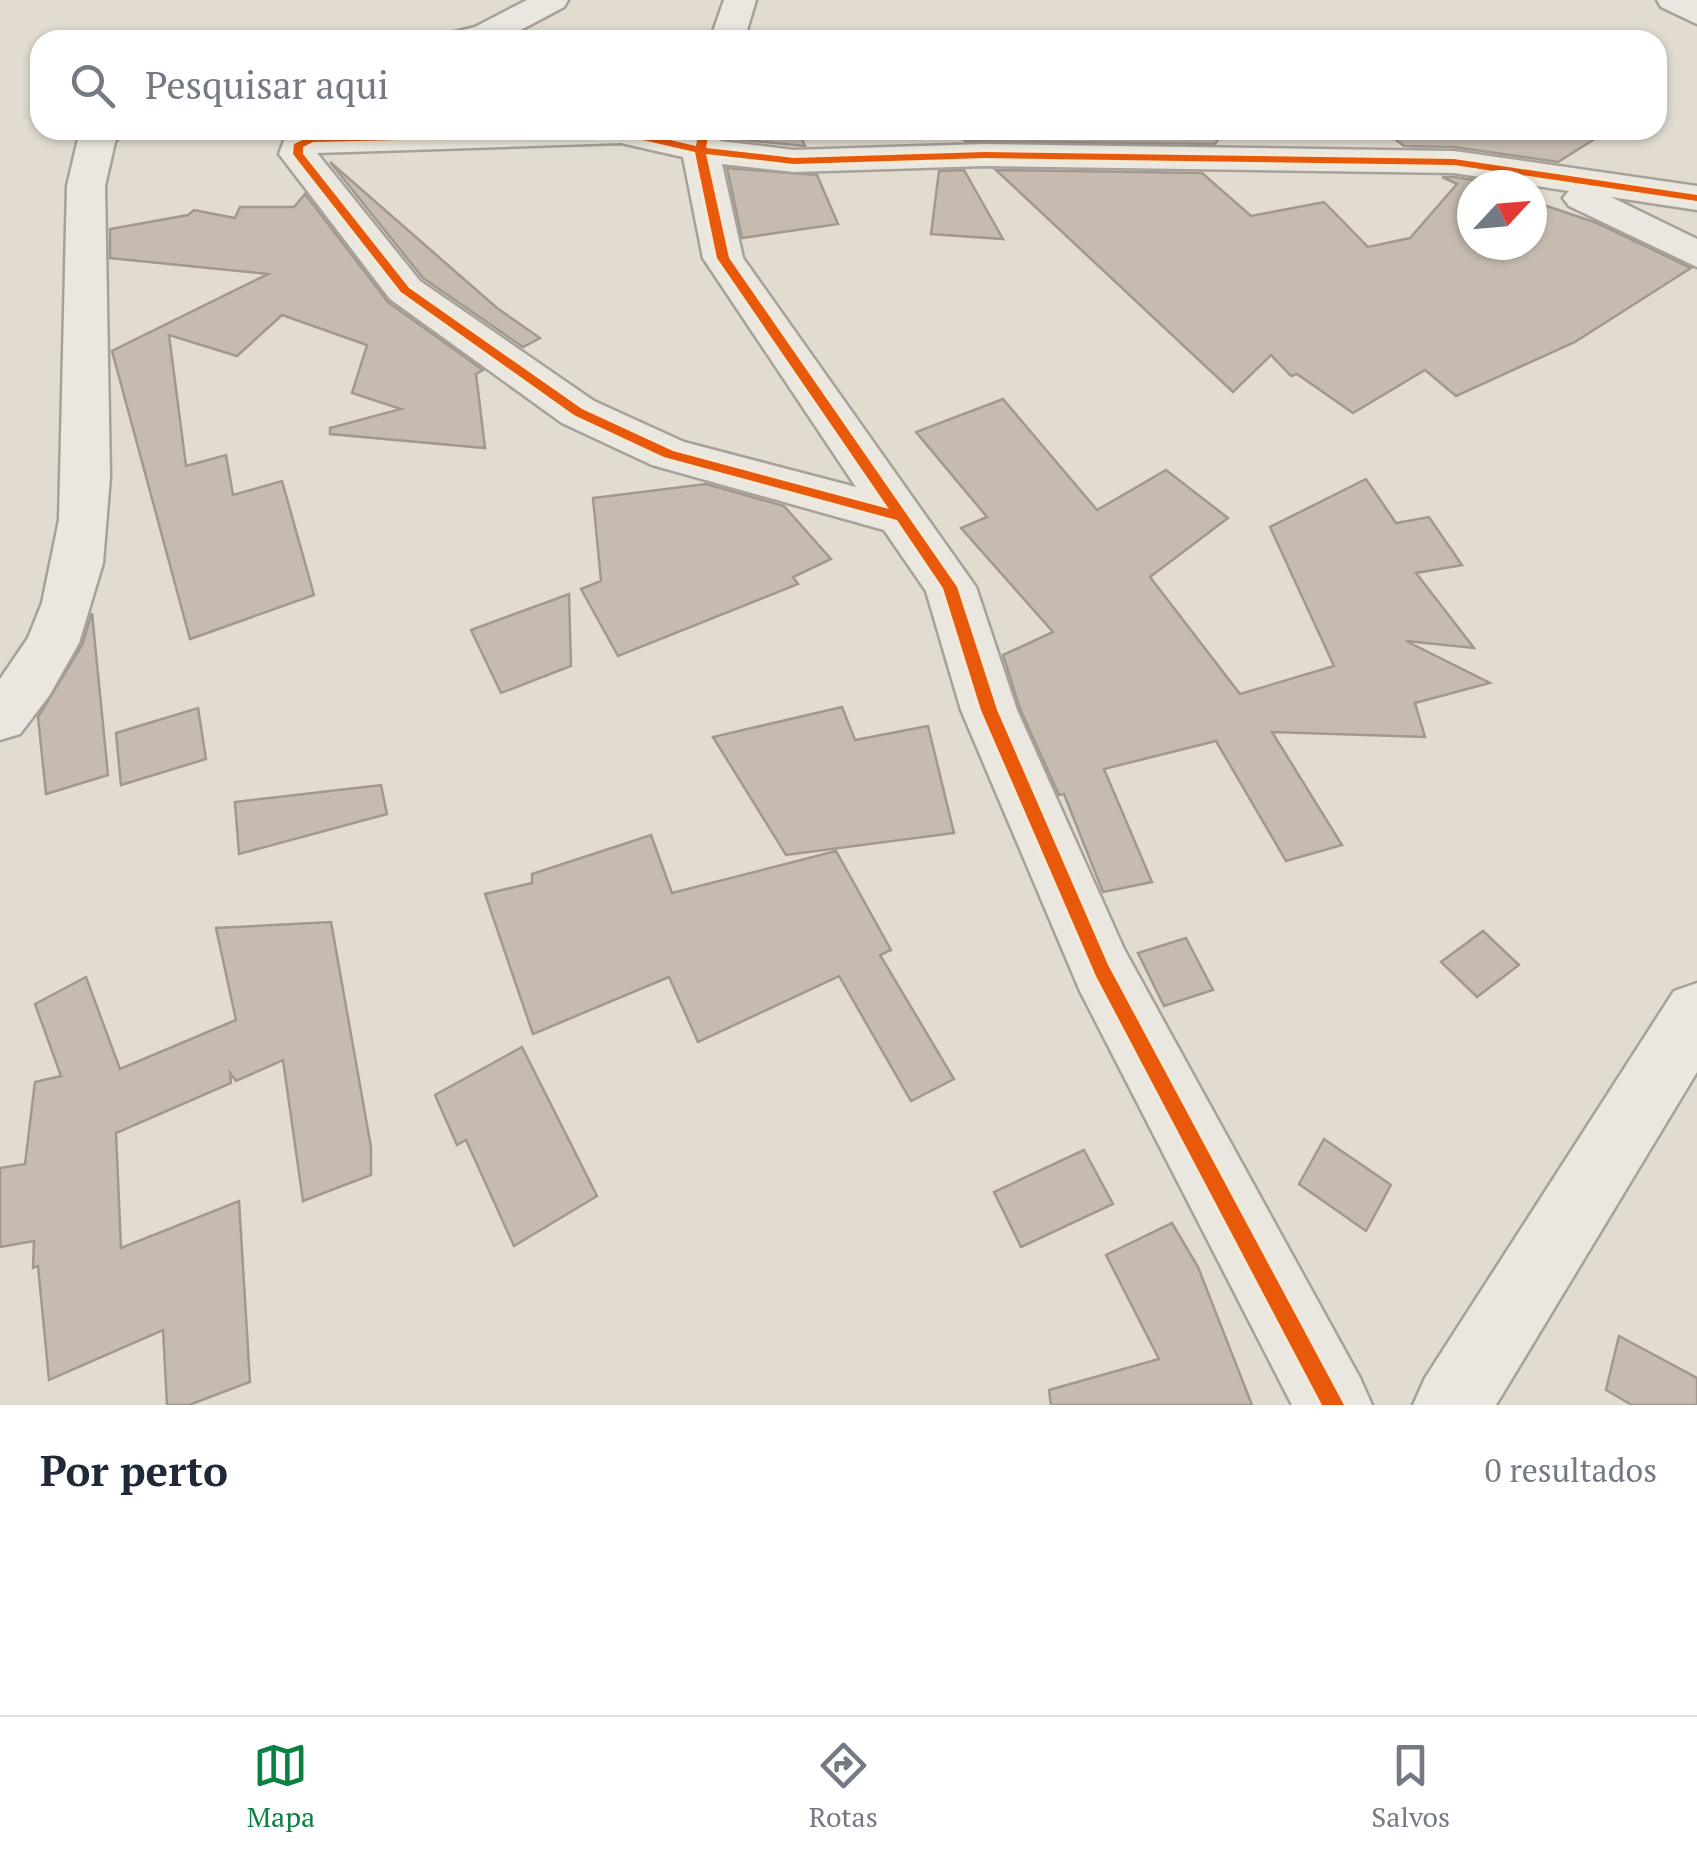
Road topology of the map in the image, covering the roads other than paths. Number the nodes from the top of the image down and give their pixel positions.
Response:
1 (552, 0) edge
2 (740, 0) edge
3 (1673, 0) edge
4 (1697, 14) edge
5 (495, 30) edge
6 (730, 30) edge
7 (97, 140) edge
8 (308, 140) edge
9 (702, 140) edge
10 (1502, 170) edge
11 (1547, 177) edge
12 (1547, 180) edge
13 (1697, 198) edge
14 (1697, 255) edge
15 (902, 517) junction
16 (0, 718) edge
17 (1697, 1012) edge
18 (1334, 1405) edge
19 (1452, 1405) edge

1 - 5 street
2 - 6 street
3 - 4 street
7 - 16 street
8 - 15 street
9 - 10 street
9 - 15 street
11 - 13 street
12 - 14 street
15 - 18 street
17 - 19 street

